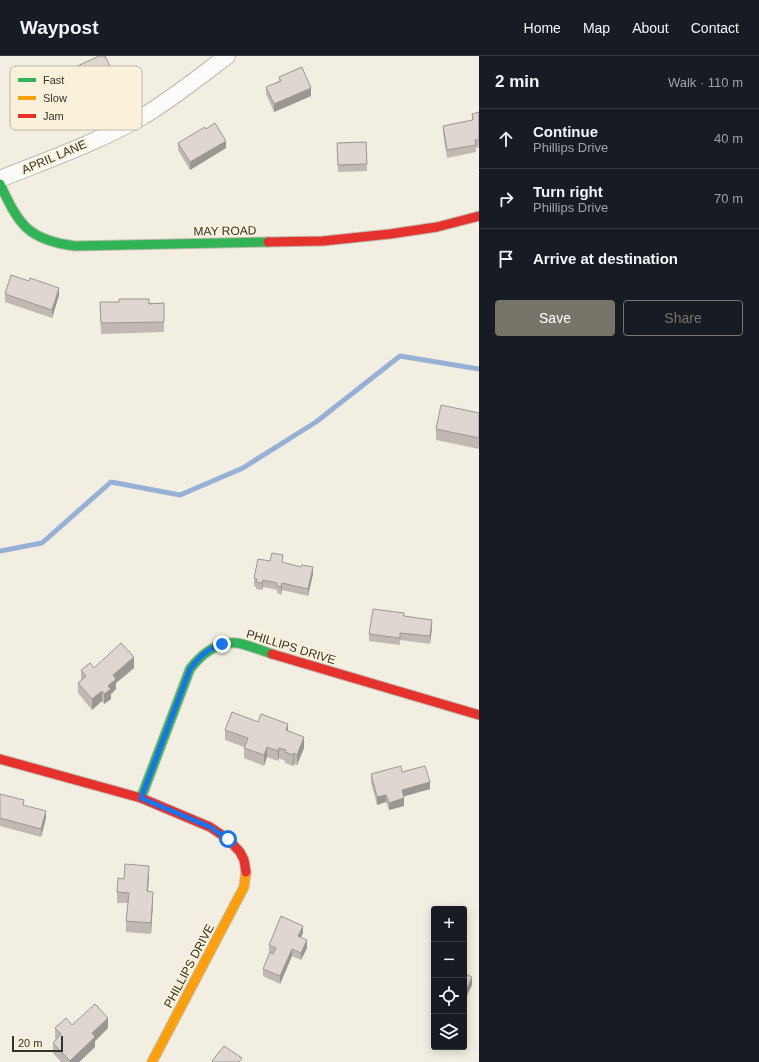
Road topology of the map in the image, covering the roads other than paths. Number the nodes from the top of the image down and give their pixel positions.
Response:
1 (227, 56) edge
2 (142, 116) edge
3 (116, 130) edge
4 (0, 179) edge
5 (0, 184) edge
6 (479, 216) edge
7 (479, 715) edge
8 (0, 759) edge
9 (141, 798) junction
10 (152, 1062) edge

1 - 2 street, APRIL LANE
3 - 4 street, APRIL LANE
5 - 6 street, MAY ROAD
7 - 9 street, PHILLIPS DRIVE
8 - 9 street, PHILLIPS DRIVE
9 - 10 street, PHILLIPS DRIVE

